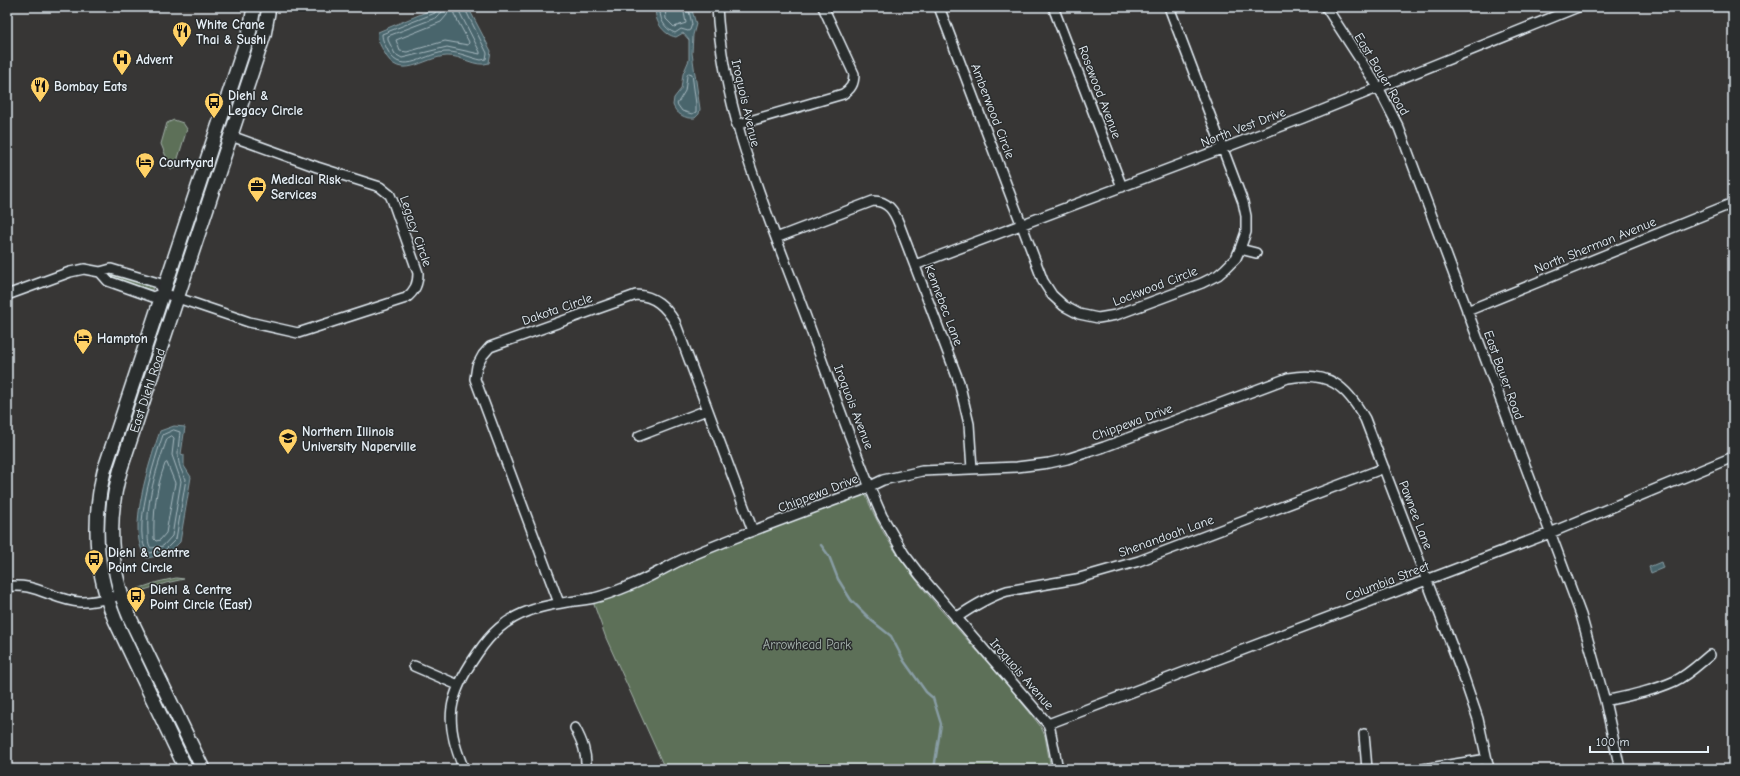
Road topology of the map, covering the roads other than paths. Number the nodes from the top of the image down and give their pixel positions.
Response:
1 (254, 7) edge
2 (270, 7) edge
3 (716, 7) edge
4 (823, 7) edge
5 (939, 7) edge
6 (1053, 7) edge
7 (1168, 7) edge
8 (1326, 7) edge
9 (1578, 7) edge
10 (1378, 87) junction
11 (736, 124) junction
12 (231, 136) junction
13 (1223, 148) junction
14 (1122, 187) junction
15 (1733, 203) edge
16 (1022, 225) junction
17 (776, 238) junction
18 (1240, 249) junction
19 (1256, 253) dead end
20 (915, 265) junction
21 (100, 272) junction
22 (163, 293) junction
23 (7, 295) edge
24 (177, 297) junction
25 (1466, 311) junction
26 (1308, 376) joint
27 (707, 410) junction
28 (639, 436) dead end
29 (1733, 457) edge
30 (1384, 468) junction
31 (972, 469) junction
32 (870, 486) junction
33 (754, 531) junction
34 (1550, 533) junction
35 (1426, 579) junction
36 (7, 587) edge
37 (120, 595) junction
38 (106, 598) junction
39 (559, 604) junction
40 (956, 618) junction
41 (1710, 655) dead end
42 (414, 666) dead end
43 (458, 685) junction
44 (1605, 701) junction
45 (1048, 724) junction
46 (575, 728) dead end
47 (1364, 734) dead end
48 (1487, 759) junction
49 (186, 769) edge
50 (203, 769) edge
51 (464, 769) edge
52 (586, 769) edge
53 (1058, 769) edge
54 (1367, 769) edge
55 (1423, 769) edge
56 (1489, 769) edge
57 (1620, 769) edge

1 - 22 street, East Diehl Road
2 - 12 street, East Diehl Road
3 - 11 street, Iroquois Avenue
4 - 11 street
5 - 16 street, Amberwood Circle
6 - 14 street, Rosewood Avenue
7 - 13 street
8 - 10 street, East Bauer Road
9 - 10 street, North Vest Drive
10 - 13 street, North Vest Drive
10 - 25 street, East Bauer Road
11 - 17 street, Iroquois Avenue
12 - 24 street, East Diehl Road
12 - 24 street, Legacy Circle
13 - 14 street, North Vest Drive
13 - 18 street, Lockwood Circle
14 - 16 street, North Vest Drive
15 - 25 street, North Sherman Avenue
16 - 18 street, Lockwood Circle
16 - 20 street, North Vest Drive
17 - 20 street, Kennebec Lane
17 - 32 street, Iroquois Avenue
18 - 19 street
20 - 31 street, Kennebec Lane
21 - 22 street
21 - 22 street
21 - 23 street
22 - 24 street, Legacy Circle
22 - 38 street, East Diehl Road
24 - 37 street, East Diehl Road
25 - 34 street, East Bauer Road
26 - 30 street, Pawnee Lane
26 - 31 street, Chippewa Drive
27 - 28 street
27 - 33 street, Dakota Circle
27 - 39 street, Dakota Circle
29 - 34 street, Columbia Street
30 - 35 street, Pawnee Lane
30 - 40 street, Shenandoah Lane
31 - 32 street, Chippewa Drive
32 - 33 street, Chippewa Drive
32 - 40 street, Iroquois Avenue
33 - 39 street, Chippewa Drive
34 - 35 street, Columbia Street
34 - 44 street, East Bauer Road
35 - 45 street, Columbia Street
35 - 48 street, Pawnee Lane
36 - 38 street
37 - 38 street
37 - 50 street, East Diehl Road
38 - 49 street, East Diehl Road
39 - 43 street, Chippewa Drive
40 - 45 street, Iroquois Avenue
41 - 44 street
42 - 43 street
43 - 51 street, Chippewa Drive
44 - 57 street, East Bauer Road
45 - 53 street, Iroquois Avenue
46 - 52 street
47 - 54 street
48 - 55 street
48 - 56 street, Pawnee Lane

